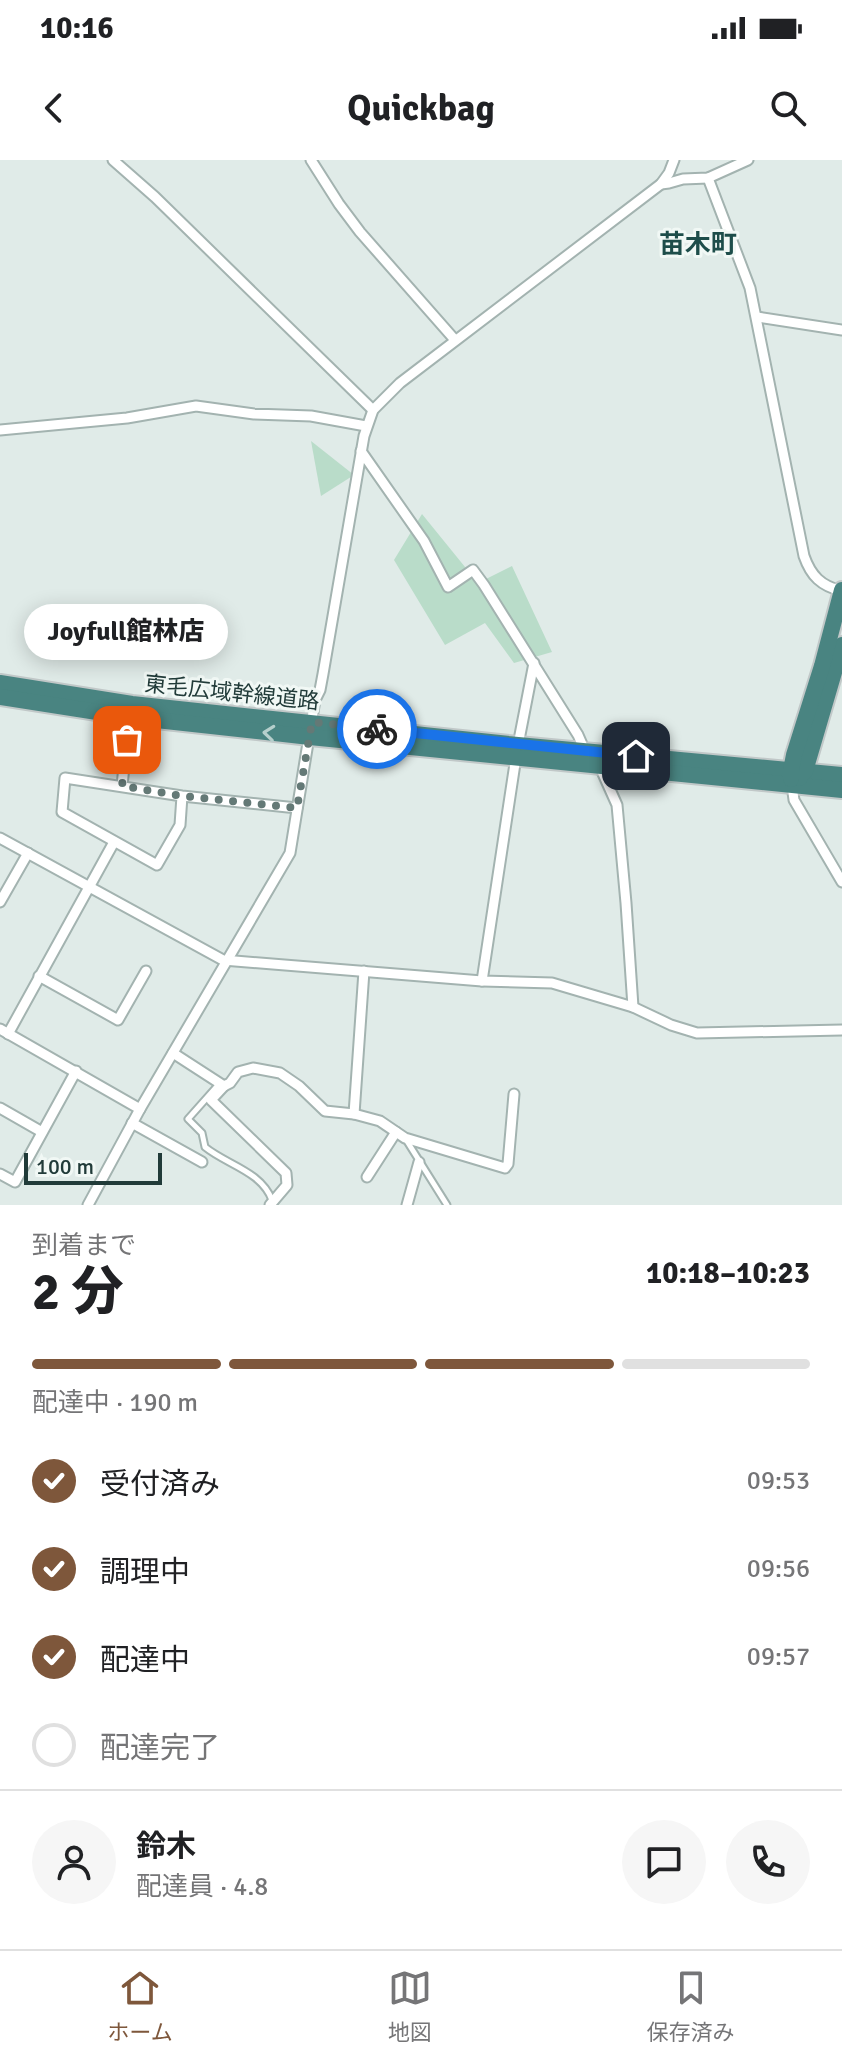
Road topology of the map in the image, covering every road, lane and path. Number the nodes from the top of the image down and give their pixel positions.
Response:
1 (113, 160) edge
2 (311, 160) edge
3 (676, 160) edge
4 (748, 160) edge
5 (708, 178) junction
6 (683, 179) junction
7 (661, 184) junction
8 (757, 317) junction
9 (842, 330) edge
10 (455, 340) junction
11 (373, 410) junction
12 (366, 426) junction
13 (0, 430) edge
14 (361, 451) junction
15 (842, 591) edge
16 (842, 645) edge
17 (534, 663) junction
18 (0, 683) edge
19 (0, 697) edge
20 (129, 717) junction
21 (311, 730) junction
22 (517, 751) junction
23 (585, 751) junction
24 (599, 765) junction
25 (796, 775) junction
26 (842, 775) edge
27 (122, 786) junction
28 (842, 790) edge
29 (182, 796) junction
30 (297, 808) junction
31 (0, 838) edge
32 (114, 842) junction
33 (28, 853) junction
34 (842, 882) edge
35 (90, 886) junction
36 (0, 902) edge
37 (226, 961) junction
38 (146, 971) dead end
39 (364, 971) junction
40 (39, 976) junction
41 (482, 981) junction
42 (633, 1007) junction
43 (842, 1030) edge
44 (4, 1032) edge
45 (173, 1053) junction
46 (76, 1071) junction
47 (222, 1085) junction
48 (514, 1094) dead end
49 (0, 1108) edge
50 (140, 1109) junction
51 (354, 1114) junction
52 (132, 1123) junction
53 (42, 1132) junction
54 (400, 1135) junction
55 (202, 1162) dead end
56 (419, 1162) junction
57 (0, 1174) edge
58 (367, 1177) dead end
59 (271, 1203) edge
60 (88, 1205) edge
61 (407, 1205) edge
62 (447, 1205) edge

1 - 11 street
2 - 10 street
3 - 6 street
3 - 7 street
4 - 5 street
5 - 6 street
5 - 8 street
6 - 7 street
7 - 10 street
8 - 9 street
8 - 15 street
10 - 11 street
11 - 12 street
12 - 13 street
12 - 14 street
14 - 17 street
14 - 21 street
15 - 25 highway
16 - 25 highway
17 - 22 street
17 - 23 street
18 - 21 highway, 東毛広域幹線道路
19 - 20 highway, 東毛広域幹線道路
21 -> 20 highway, 東毛広域幹線道路
20 - 27 street
21 - 22 highway, 東毛広域幹線道路
21 - 30 street
22 - 23 highway, 東毛広域幹線道路
22 - 24 highway, 東毛広域幹線道路
22 - 41 street
23 - 25 highway, 東毛広域幹線道路
24 - 25 highway, 東毛広域幹線道路
24 - 42 street
25 - 26 highway, 東毛広域幹線道路
25 - 28 highway, 東毛広域幹線道路
25 - 34 street
27 - 29 street
27 - 32 street
29 - 30 street
29 - 32 street
30 - 37 street
31 - 33 street
32 - 35 street
33 - 35 street
33 - 36 street
35 - 37 street
35 - 40 street
37 - 39 street
37 - 45 street
38 - 40 street
39 - 41 street
39 - 51 street
40 - 44 street
41 - 42 street
42 - 43 street
44 - 46 street
45 - 47 street
45 - 50 street
46 - 50 street
46 - 53 street
47 - 51 street
47 - 59 street
47 - 59 lane
48 - 54 street
49 - 53 street
50 - 52 street
51 - 54 street
52 - 55 street
52 - 60 street
53 - 57 street
54 - 56 lane
54 - 58 street
56 - 61 street
56 - 62 lane

